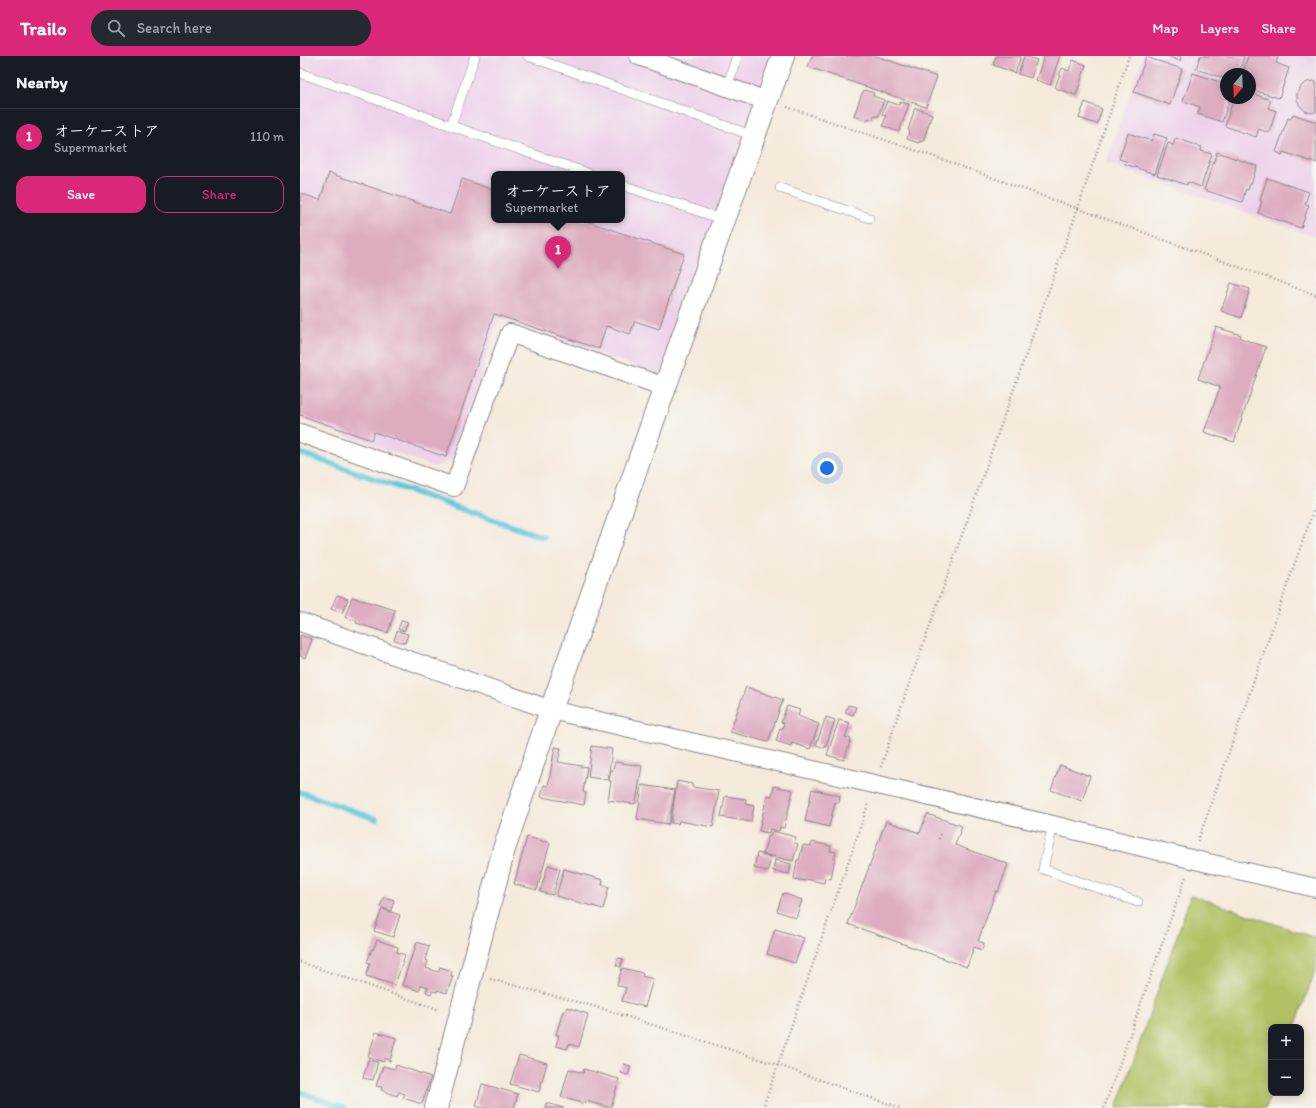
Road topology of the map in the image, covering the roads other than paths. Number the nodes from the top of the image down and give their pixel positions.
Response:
1 (475, 56) edge
2 (528, 56) edge
3 (638, 56) edge
4 (737, 56) edge
5 (784, 56) edge
6 (300, 73) edge
7 (727, 87) junction
8 (767, 100) junction
9 (451, 126) junction
10 (754, 136) junction
11 (581, 171) edge
12 (625, 186) edge
13 (780, 188) dead end
14 (869, 218) dead end
15 (724, 220) junction
16 (665, 387) junction
17 (300, 433) edge
18 (300, 622) edge
19 (551, 710) junction
20 (1053, 825) junction
21 (1316, 888) edge
22 (1138, 902) dead end
23 (436, 1108) edge

1 - 9 lane
2 - 10 lane
3 - 7 street
4 - 7 lane
5 - 8 street
6 - 9 lane
7 - 8 street
8 - 10 street
9 - 11 lane
10 - 15 street
12 - 15 lane
13 - 14 lane
15 - 16 street
16 - 17 street
16 - 19 street
18 - 19 street
19 - 20 street
19 - 23 street
20 - 21 street
20 - 22 lane

